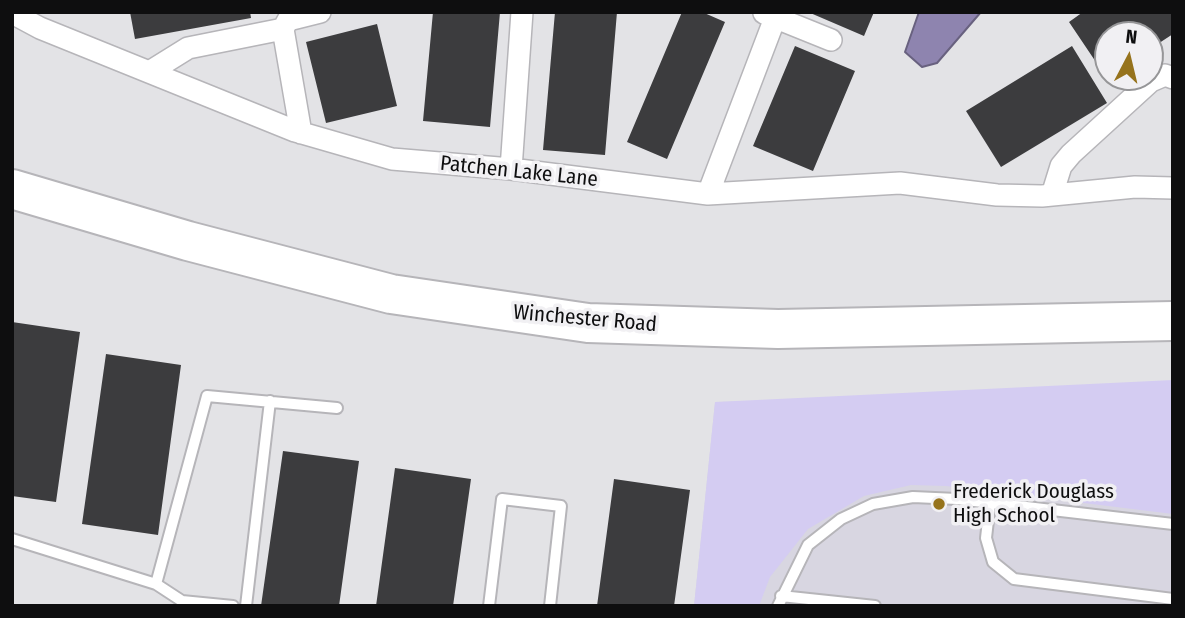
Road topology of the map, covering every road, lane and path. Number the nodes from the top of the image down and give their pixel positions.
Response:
1 (320, 12) edge
2 (522, 12) edge
3 (12, 13) edge
4 (768, 15) edge
5 (283, 29) junction
6 (831, 40) dead end
7 (151, 71) junction
8 (1173, 78) edge
9 (301, 133) junction
10 (511, 169) junction
11 (1173, 188) edge
12 (12, 189) edge
13 (708, 194) junction
14 (1052, 195) junction
15 (1173, 321) edge
16 (270, 401) junction
17 (337, 408) dead end
18 (989, 503) junction
19 (1173, 524) edge
20 (12, 540) edge
21 (156, 584) junction
22 (1173, 599) edge
23 (780, 601) edge
24 (182, 603) edge
25 (233, 606) edge
26 (246, 606) edge
27 (489, 606) edge
28 (550, 606) edge
29 (875, 606) edge

1 - 5 street
2 - 10 street
3 - 7 street, Patchen Lake Lane
4 - 6 street
4 - 13 street
5 - 7 street
5 - 9 street
7 - 9 street, Patchen Lake Lane
8 - 14 street
9 - 10 street, Patchen Lake Lane
10 - 13 street, Patchen Lake Lane
11 - 14 street, Patchen Lake Lane
12 - 15 highway, Winchester Road
13 - 14 street, Patchen Lake Lane
16 - 17 lane
16 - 21 lane
16 - 26 lane
18 - 19 lane
18 - 22 lane
18 - 23 lane
20 - 21 lane
21 - 24 lane
23 - 29 lane
24 - 25 lane
27 - 28 lane

